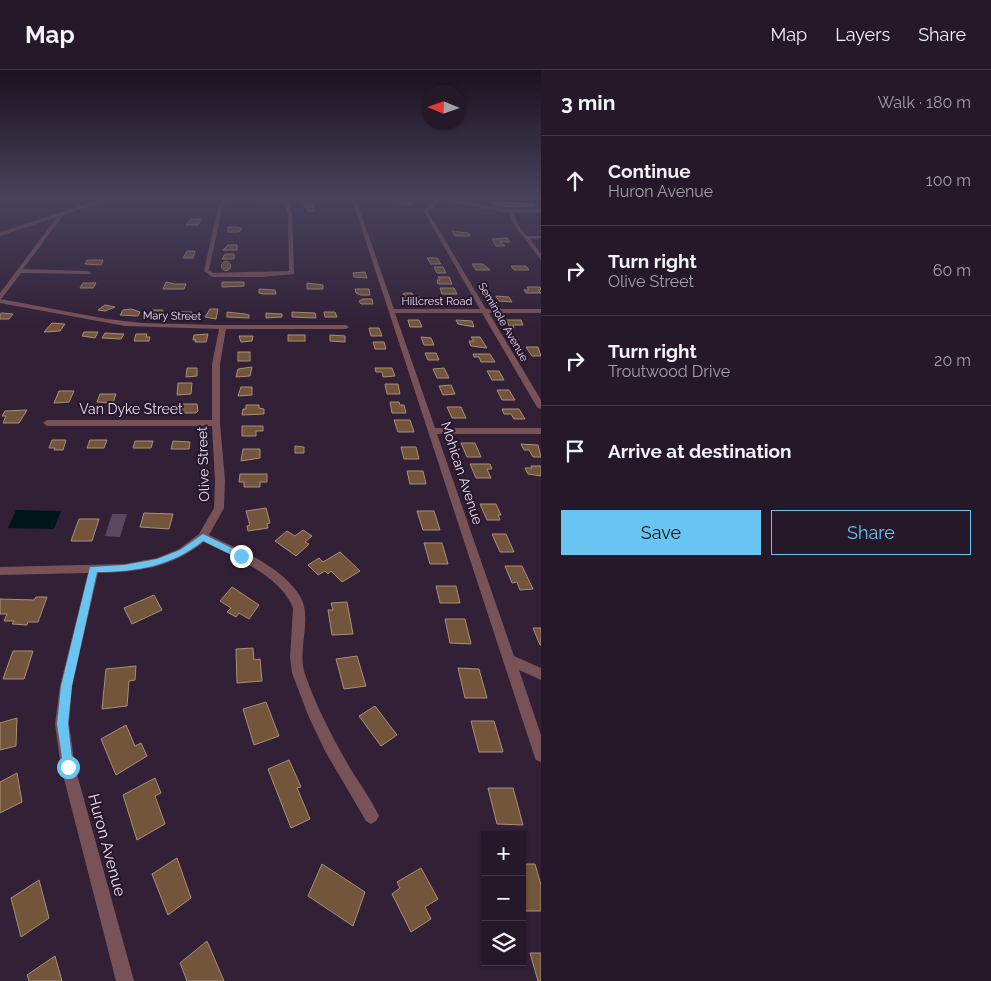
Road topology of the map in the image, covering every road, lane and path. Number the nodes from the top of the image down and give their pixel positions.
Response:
1 (42, 242) edge
2 (213, 242) edge
3 (292, 242) edge
4 (369, 242) edge
5 (444, 242) edge
6 (529, 242) edge
7 (541, 258) edge
8 (21, 271) junction
9 (88, 273) dead end
10 (0, 297) edge
11 (0, 301) edge
12 (393, 311) junction
13 (485, 311) junction
14 (541, 311) edge
15 (223, 326) junction
16 (346, 326) dead end
17 (541, 407) edge
18 (47, 423) dead end
19 (216, 423) junction
20 (434, 431) junction
21 (541, 431) edge
22 (203, 537) junction
23 (94, 569) junction
24 (0, 571) edge
25 (509, 660) junction
26 (541, 674) edge
27 (541, 755) edge
28 (371, 816) dead end
29 (125, 981) edge

1 - 8 street
2 - 3 street
4 - 12 street, Mohican Avenue
5 - 13 street, Seminole Avenue
6 - 7 street
8 - 9 street
8 - 10 street
11 - 15 street, Mary Street
12 - 13 street, Hillcrest Road
12 - 20 street, Mohican Avenue
13 - 14 street, Hillcrest Road
13 - 17 street, Seminole Avenue
15 - 16 street, Mary Street
15 - 19 street, Olive Street
18 - 19 street, Van Dyke Street
19 - 22 street, Olive Street
20 - 21 street
20 - 25 street, Mohican Avenue
22 - 23 street, Olive Street
22 - 28 street
23 - 24 street, Olive Street
23 - 29 street, Huron Avenue
25 - 26 street
25 - 27 street, Mohican Avenue

